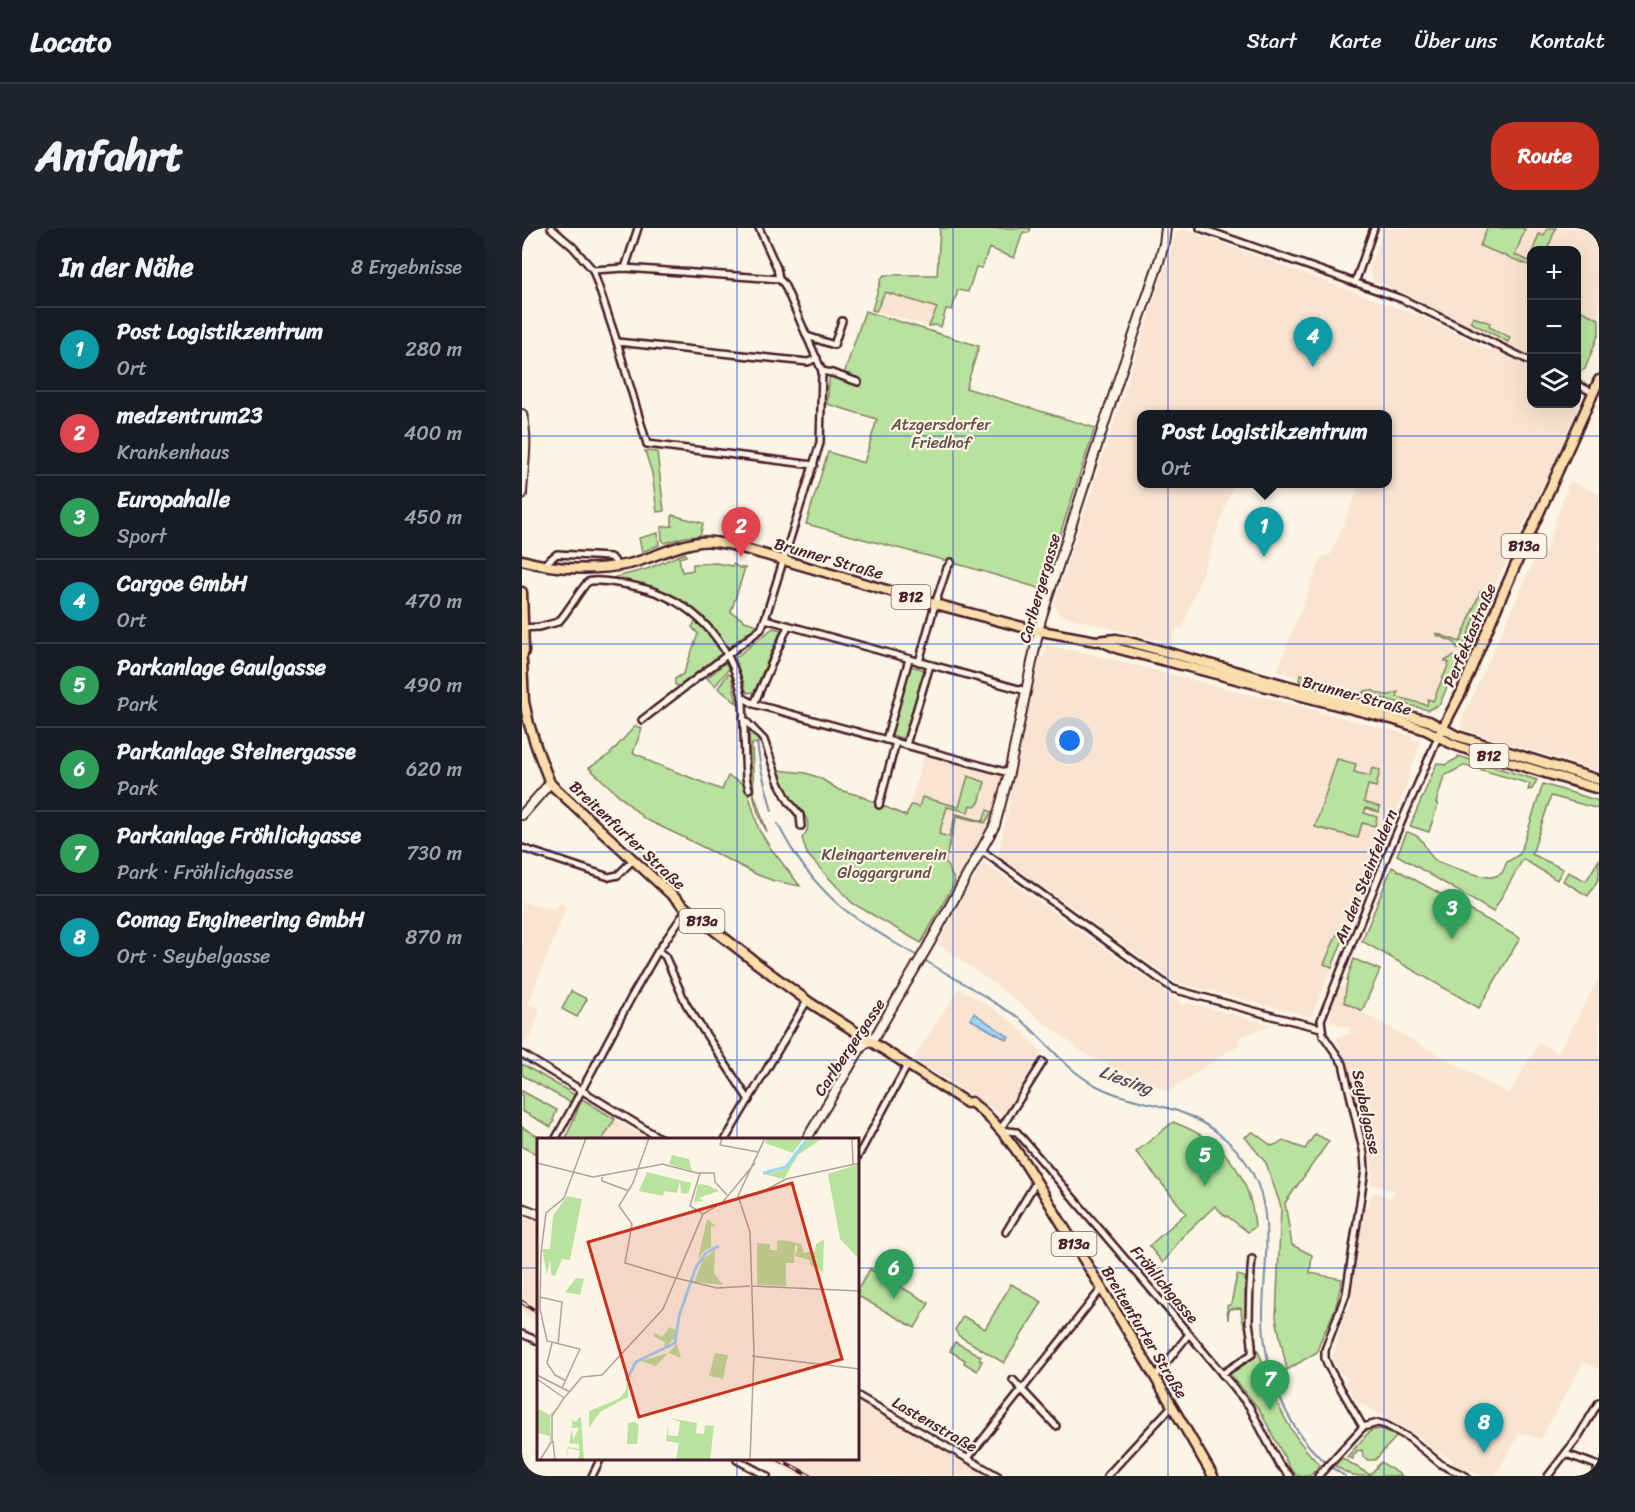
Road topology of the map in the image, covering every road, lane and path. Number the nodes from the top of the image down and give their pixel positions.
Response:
1 (551, 228) edge
2 (638, 228) edge
3 (759, 228) edge
4 (1168, 228) edge
5 (1200, 228) edge
6 (1374, 228) edge
7 (625, 268) junction
8 (593, 270) junction
9 (779, 279) junction
10 (1355, 283) junction
11 (842, 321) dead end
12 (807, 336) junction
13 (617, 342) junction
14 (818, 358) junction
15 (1527, 360) edge
16 (822, 371) junction
17 (1599, 380) edge
18 (858, 382) dead end
19 (1581, 386) edge
20 (1594, 393) junction
21 (522, 414) edge
22 (814, 465) junction
23 (522, 494) edge
24 (522, 560) edge
25 (784, 560) junction
26 (951, 562) dead end
27 (543, 565) junction
28 (617, 566) junction
29 (522, 592) edge
30 (935, 604) junction
31 (765, 619) junction
32 (788, 626) junction
33 (1038, 630) junction
34 (523, 632) edge
35 (728, 654) junction
36 (522, 659) edge
37 (909, 659) junction
38 (919, 662) junction
39 (930, 665) junction
40 (1026, 691) junction
41 (742, 698) junction
42 (754, 704) junction
43 (743, 718) junction
44 (642, 720) dead end
45 (1440, 732) junction
46 (886, 740) junction
47 (896, 742) junction
48 (906, 746) junction
49 (1009, 773) junction
50 (1599, 780) edge
51 (550, 783) junction
52 (749, 789) dead end
53 (1599, 789) edge
54 (879, 805) dead end
55 (522, 815) edge
56 (801, 826) dead end
57 (522, 848) edge
58 (981, 850) junction
59 (633, 860) junction
60 (687, 909) junction
61 (658, 951) junction
62 (807, 1000) junction
63 (1321, 1028) junction
64 (869, 1040) junction
65 (522, 1054) edge
66 (1043, 1062) dead end
67 (908, 1065) junction
68 (581, 1090) junction
69 (749, 1100) junction
70 (1000, 1130) junction
71 (556, 1138) edge
72 (660, 1138) edge
73 (726, 1138) edge
74 (807, 1138) edge
75 (860, 1152) edge
76 (1036, 1182) junction
77 (522, 1208) edge
78 (537, 1214) edge
79 (1006, 1233) dead end
80 (1252, 1259) dead end
81 (1102, 1288) junction
82 (522, 1334) edge
83 (1189, 1334) junction
84 (537, 1341) edge
85 (1222, 1374) junction
86 (1155, 1377) junction
87 (1013, 1380) dead end
88 (1022, 1389) junction
89 (860, 1397) edge
90 (1599, 1402) edge
91 (1172, 1406) junction
92 (1056, 1426) dead end
93 (1363, 1427) junction
94 (1566, 1454) junction
95 (968, 1458) junction
96 (600, 1461) edge
97 (739, 1461) edge
98 (1599, 1466) edge
99 (592, 1476) edge
100 (767, 1476) edge
101 (998, 1476) edge
102 (1107, 1476) edge
103 (1213, 1476) edge
104 (1290, 1476) edge
105 (1318, 1476) edge
106 (1466, 1476) edge
107 (1548, 1476) edge
108 (1596, 1476) edge

1 - 8 street
2 - 7 street
3 - 9 street
4 - 33 street, Carlbergergasse
5 - 10 street
6 - 10 street
7 - 8 street
7 - 9 street
8 - 13 street
9 - 12 street
10 - 15 street
11 - 12 street
12 - 14 street
13 - 14 street
13 - 22 street
14 - 16 street
16 - 18 street
16 - 22 street
17 - 20 main road, Perfektastraße / B13a
19 - 20 street
20 - 45 main road, Perfektastraße / B13a
21 - 23 street
22 - 25 street
24 - 27 main road, Brunner Straße / B12
25 - 28 main road, Brunner Straße / B12
25 - 30 main road, Brunner Straße / B12
25 - 31 street
26 - 30 street
27 - 28 main road, Brunner Straße / B12
27 - 28 street
29 - 34 main road, Breitenfurter Straße
30 - 33 main road, Brunner Straße / B12
30 - 38 street
31 - 32 street
31 - 35 street
32 - 37 street
32 - 42 street
33 - 40 street, Carlbergergasse
33 - 45 main road, Brunner Straße / B12
34 - 35 street
34 - 36 main road, Breitenfurter Straße
35 - 41 street
35 - 44 street
36 - 51 main road, Breitenfurter Straße / B13a
37 - 38 street
37 - 46 street
38 - 39 street
39 - 40 street
39 - 48 street
40 - 49 street, Carlbergergasse
41 - 42 street
41 - 43 street
42 - 46 street
43 - 52 street
43 - 56 street
45 - 50 main road, Brunner Straße / B12
45 - 53 main road, Brunner Straße / B12
45 - 63 street, An den Steinfeldern
46 - 47 street
47 - 48 street
47 - 54 street
48 - 49 street
49 - 58 street, Carlbergergasse
51 - 55 street
51 - 59 main road, Breitenfurter Straße / B13a
57 - 59 street
58 - 63 street
58 - 64 street, Carlbergergasse
59 - 60 main road, Breitenfurter Straße / B13a
60 - 61 street
60 - 62 main road, Breitenfurter Straße / B13a
61 - 68 street
61 - 69 street
62 - 64 main road, Breitenfurter Straße / B13a
62 - 69 street
63 - 93 street, Seybelgasse
64 - 67 main road, Breitenfurter Straße / B13a
64 - 74 street, Carlbergergasse
65 - 68 street
66 - 70 street
67 - 70 main road, Breitenfurter Straße / B13a
67 - 75 street
68 - 71 street
68 - 72 street
69 - 73 street
70 - 76 main road, Breitenfurter Straße / B13a
70 - 83 street, Fröhlichgasse
76 - 79 street
76 - 81 main road, Breitenfurter Straße / B13a
77 - 78 street
80 - 85 street
81 - 86 main road, Breitenfurter Straße / B13a
81 - 88 street
82 - 84 street
83 - 85 street, Fröhlichgasse
83 - 86 street
85 - 104 street, Fröhlichgasse
86 - 91 main road, Breitenfurter Straße / B13a
87 - 88 street
88 - 92 street
88 - 95 street
89 - 95 street, Lastenstraße
90 - 94 street
91 - 102 street
91 - 103 main road, Breitenfurter Straße / B13a
93 - 105 street
93 - 106 street
94 - 98 street
94 - 107 street
95 - 101 street, Lastenstraße
96 - 99 street
97 - 100 street
98 - 108 street

